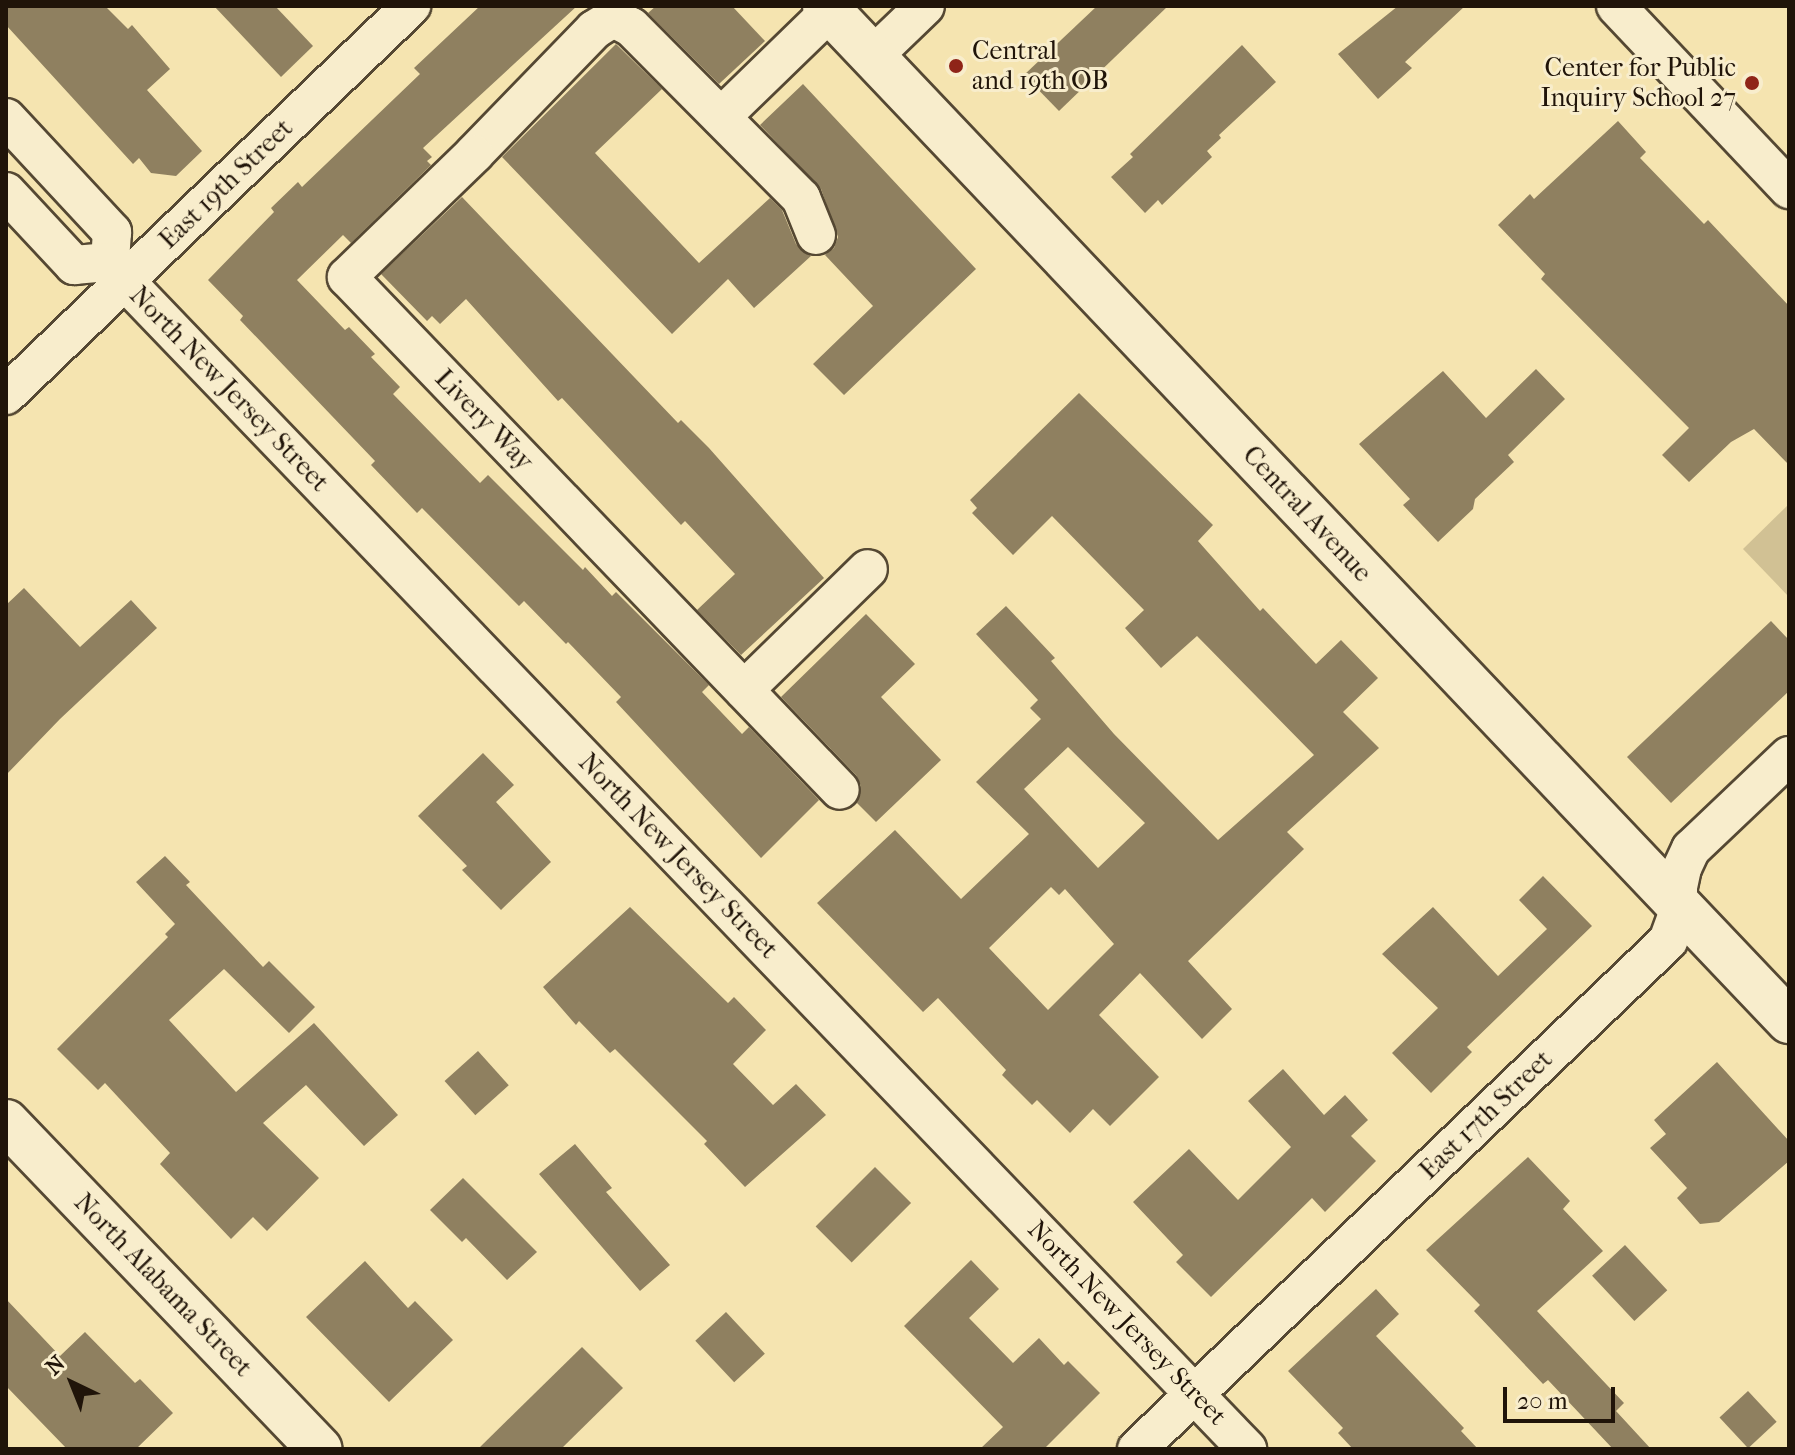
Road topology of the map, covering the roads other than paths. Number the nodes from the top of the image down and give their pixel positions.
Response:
1 (411, 6) edge
2 (925, 6) edge
3 (1616, 6) edge
4 (828, 8) edge
5 (873, 56) junction
6 (721, 117) junction
7 (6, 118) edge
8 (1789, 189) edge
9 (6, 192) edge
10 (816, 235) dead end
11 (117, 271) junction
12 (6, 395) edge
13 (868, 569) dead end
14 (744, 690) junction
15 (1789, 756) edge
16 (840, 790) dead end
17 (1676, 902) junction
18 (1789, 1021) edge
19 (6, 1122) edge
20 (1195, 1394) junction
21 (320, 1449) edge
22 (1137, 1449) edge
23 (1247, 1449) edge

1 - 11 street, East 19th Street
2 - 5 street
3 - 8 street
4 - 5 main road, Central Avenue
4 - 6 street
5 - 17 main road, Central Avenue
6 - 10 street
6 - 14 street, Livery Way
7 - 11 street, North New Jersey Street
9 - 11 street, North New Jersey Street
11 - 12 street, East 19th Street
11 - 20 street, North New Jersey Street
13 - 14 street
14 - 16 street, Livery Way
15 - 17 street, East 17th Street
17 - 18 main road, Central Avenue
17 - 20 street, East 17th Street
19 - 21 main road, North Alabama Street
20 - 22 street, East 17th Street
20 - 23 street, North New Jersey Street

